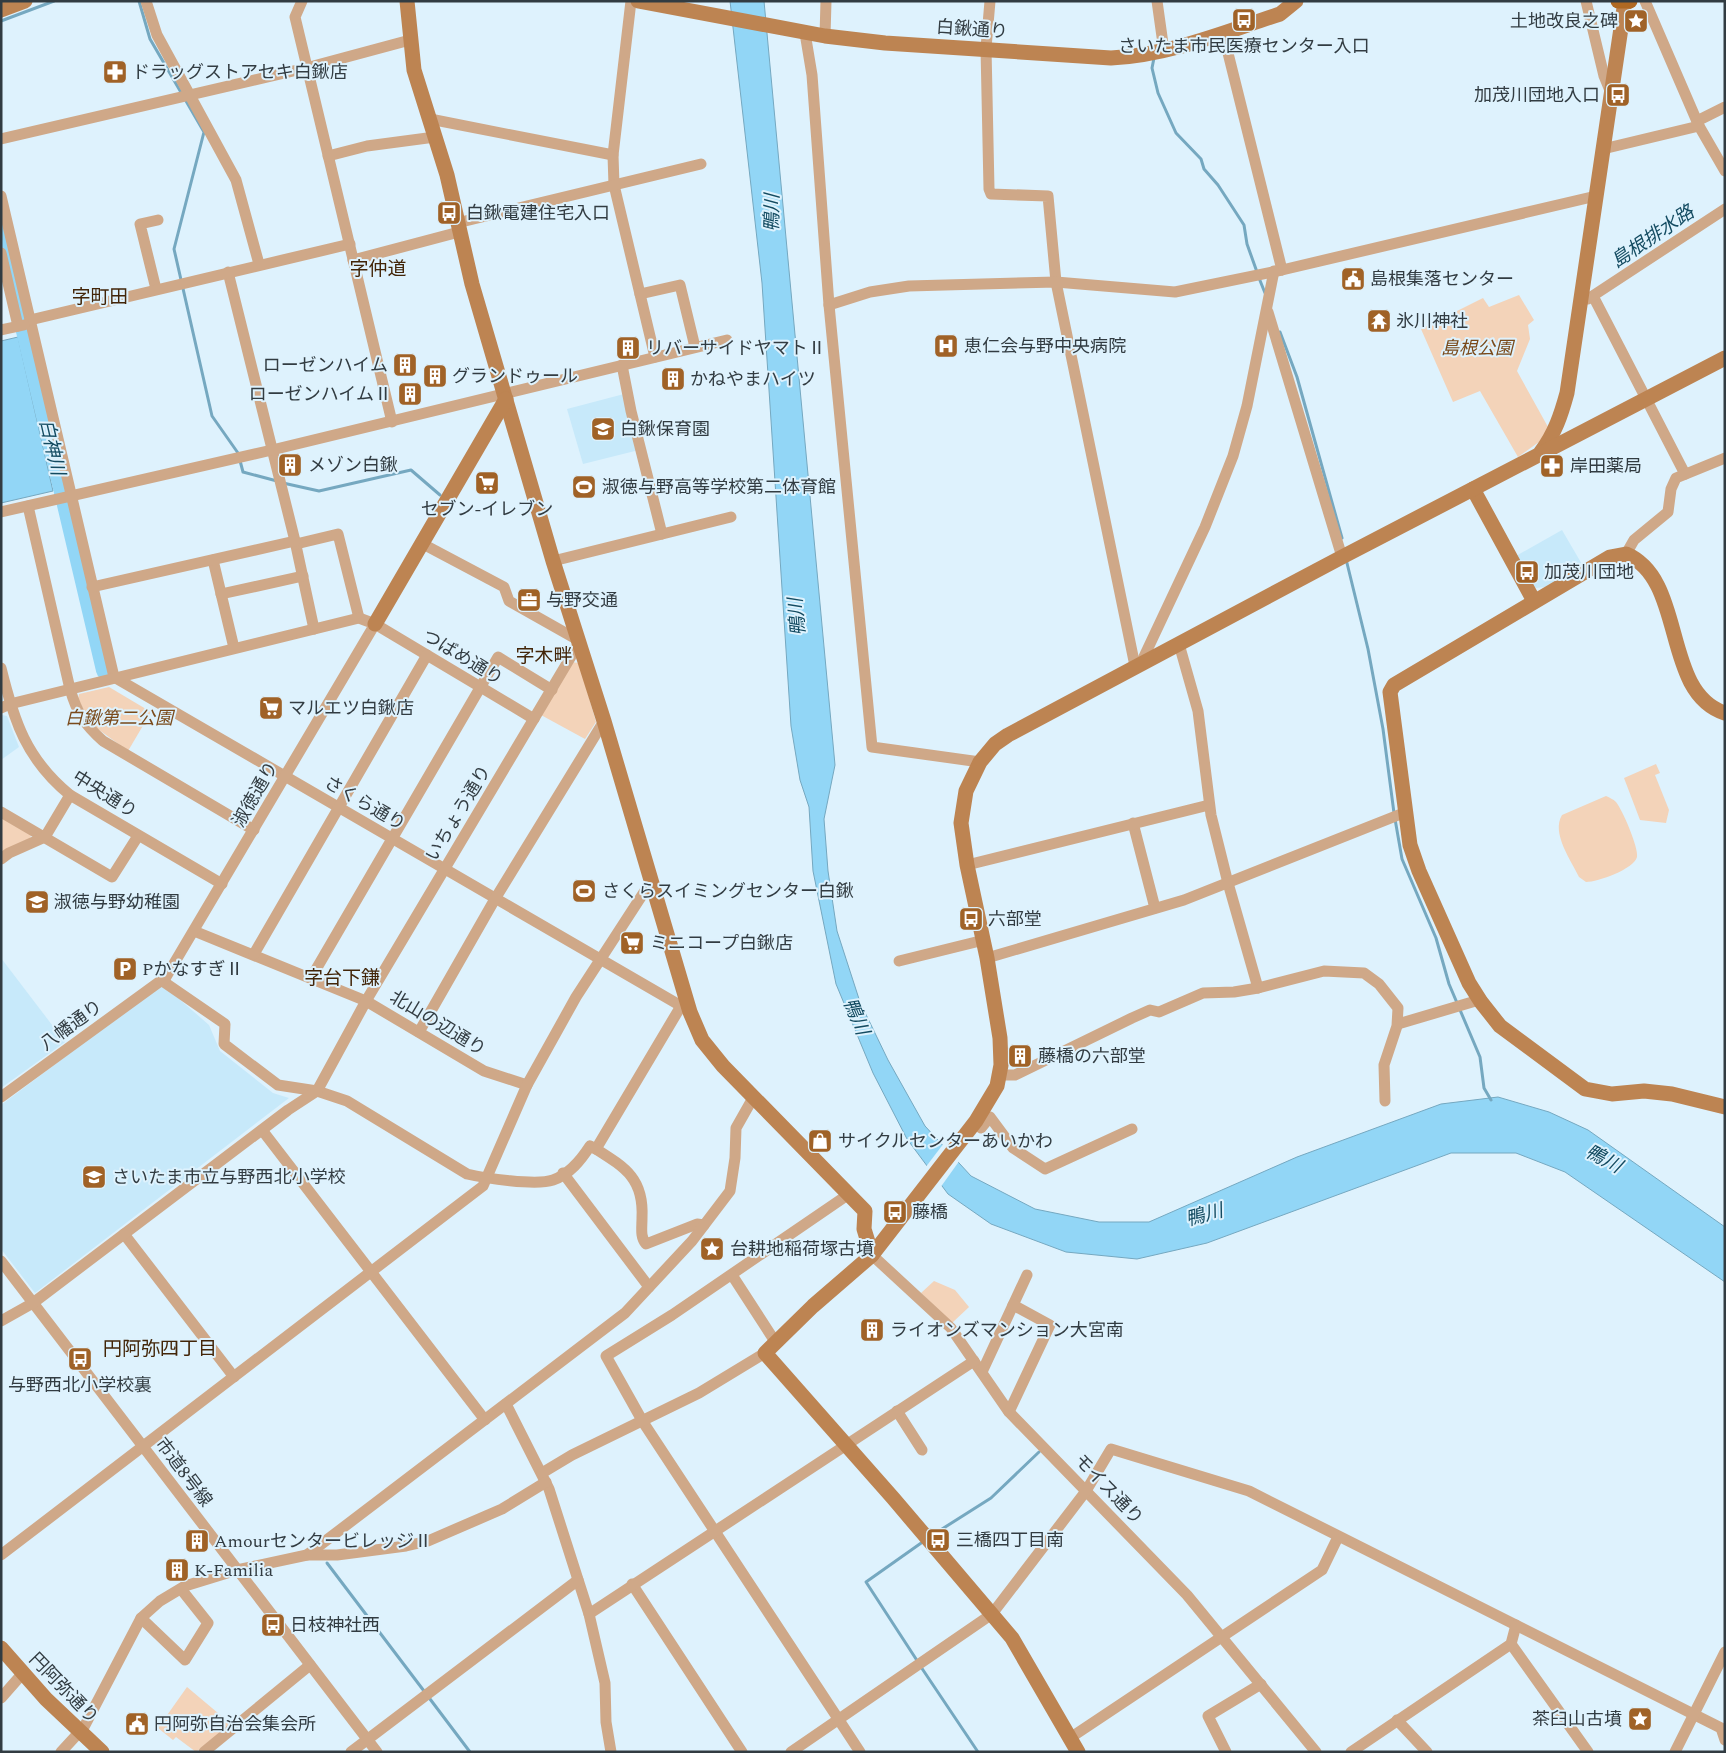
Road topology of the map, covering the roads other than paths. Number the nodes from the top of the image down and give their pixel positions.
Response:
1 (25, 1) edge
2 (146, 1) edge
3 (302, 1) edge
4 (407, 1) edge
5 (631, 1) edge
6 (638, 1) edge
7 (826, 1) edge
8 (990, 1) edge
9 (1158, 1) edge
10 (1296, 1) edge
11 (1586, 1) edge
12 (1618, 1) edge
13 (1625, 1) edge
14 (1630, 1) edge
15 (1645, 1) edge
16 (1, 10) edge
17 (802, 32) junction
18 (1224, 33) junction
19 (825, 36) junction
20 (410, 40) junction
21 (986, 48) junction
22 (1158, 52) junction
23 (306, 68) junction
24 (1611, 93) junction
25 (189, 95) junction
26 (1725, 107) edge
27 (430, 119) junction
28 (1698, 124) junction
29 (436, 137) junction
30 (1, 139) edge
31 (1603, 149) junction
32 (614, 155) junction
33 (328, 156) junction
34 (701, 164) dead end
35 (1725, 171) edge
36 (614, 185) junction
37 (1, 196) edge
38 (1596, 196) junction
39 (1725, 209) edge
40 (158, 220) dead end
41 (458, 227) junction
42 (350, 244) junction
43 (1, 253) edge
44 (353, 260) junction
45 (259, 264) junction
46 (1278, 271) junction
47 (228, 272) junction
48 (1056, 282) junction
49 (156, 290) junction
50 (640, 294) junction
51 (1587, 300) junction
52 (829, 305) junction
53 (1268, 311) junction
54 (26, 324) junction
55 (1, 330) edge
56 (727, 340) dead end
57 (695, 348) junction
58 (655, 358) junction
59 (1725, 358) edge
60 (622, 365) junction
61 (505, 397) junction
62 (1646, 399) junction
63 (392, 422) junction
64 (272, 450) junction
65 (1540, 454) junction
66 (1725, 458) edge
67 (1685, 474) junction
68 (1473, 489) junction
69 (67, 497) junction
70 (28, 506) junction
71 (1, 512) edge
72 (731, 517) dead end
73 (662, 534) junction
74 (295, 543) junction
75 (421, 543) junction
76 (1626, 554) junction
77 (1342, 557) junction
78 (213, 560) junction
79 (553, 561) junction
80 (302, 576) junction
81 (92, 587) junction
82 (221, 594) junction
83 (1534, 601) junction
84 (359, 618) junction
85 (375, 624) junction
86 (314, 629) junction
87 (579, 642) junction
88 (1179, 644) junction
89 (234, 648) junction
90 (427, 655) junction
91 (1138, 665) junction
92 (1, 668) edge
93 (114, 677) junction
94 (480, 688) junction
95 (70, 689) junction
96 (552, 690) junction
97 (6, 706) edge
98 (1725, 713) edge
99 (534, 719) junction
100 (604, 721) junction
101 (980, 762) junction
102 (286, 776) junction
103 (70, 795) junction
104 (1209, 805) junction
105 (340, 808) junction
106 (1, 812) edge
107 (1406, 812) junction
108 (1133, 824) junction
109 (254, 830) junction
110 (138, 836) junction
111 (46, 837) junction
112 (392, 839) junction
113 (1, 859) edge
114 (967, 865) junction
115 (445, 869) junction
116 (650, 883) junction
117 (1228, 883) junction
118 (222, 884) junction
119 (495, 899) junction
120 (1155, 908) junction
121 (194, 931) junction
122 (984, 940) junction
123 (254, 954) junction
124 (988, 958) junction
125 (599, 959) junction
126 (899, 961) dead end
127 (311, 978) junction
128 (161, 980) junction
129 (1258, 988) junction
130 (1479, 1000) junction
131 (366, 1001) junction
132 (686, 1009) junction
133 (1398, 1024) junction
134 (419, 1032) junction
135 (1000, 1075) junction
136 (527, 1085) junction
137 (317, 1091) junction
138 (1, 1097) edge
139 (753, 1098) junction
140 (1385, 1101) dead end
141 (1725, 1107) edge
142 (976, 1127) junction
143 (1132, 1129) dead end
144 (262, 1130) junction
145 (596, 1149) junction
146 (563, 1173) junction
147 (487, 1179) junction
148 (849, 1194) junction
149 (704, 1225) junction
150 (124, 1234) junction
151 (872, 1255) junction
152 (1, 1260) edge
153 (372, 1272) junction
154 (732, 1275) junction
155 (1027, 1275) dead end
156 (649, 1287) junction
157 (33, 1303) junction
158 (1013, 1306) junction
159 (1, 1321) edge
160 (770, 1348) junction
161 (974, 1361) junction
162 (982, 1372) junction
163 (234, 1377) junction
164 (506, 1404) junction
165 (897, 1411) junction
166 (1010, 1412) junction
167 (485, 1420) junction
168 (643, 1422) junction
169 (846, 1444) junction
170 (143, 1447) junction
171 (922, 1450) dead end
172 (544, 1478) junction
173 (1086, 1491) junction
174 (715, 1531) junction
175 (1338, 1537) junction
176 (1, 1554) edge
177 (307, 1554) junction
178 (237, 1570) junction
179 (578, 1580) junction
180 (632, 1584) junction
181 (181, 1589) junction
182 (589, 1614) junction
183 (992, 1614) junction
184 (141, 1618) junction
185 (1516, 1625) junction
186 (1222, 1637) junction
187 (1510, 1644) junction
188 (1, 1648) edge
189 (1725, 1652) edge
190 (310, 1665) junction
191 (22, 1673) junction
192 (1260, 1684) junction
193 (1, 1698) edge
194 (1694, 1715) junction
195 (839, 1718) junction
196 (1397, 1720) junction
197 (80, 1732) junction
198 (367, 1740) junction
199 (1725, 1740) edge
200 (1074, 1747) edge
201 (61, 1752) edge
202 (102, 1752) edge
203 (204, 1752) edge
204 (352, 1752) edge
205 (377, 1752) edge
206 (611, 1752) edge
207 (742, 1752) edge
208 (791, 1752) edge
209 (860, 1752) edge
210 (1226, 1752) edge
211 (1316, 1752) edge
212 (1351, 1752) edge
213 (1427, 1752) edge
214 (1588, 1752) edge
215 (1675, 1752) edge

1 - 16 street
2 - 25 street
3 - 23 street
4 - 20 street
5 - 32 street
6 - 17 street, 白鍬通り
7 - 19 street
8 - 21 street
9 - 22 street
10 - 18 street, 白鍬通り
11 - 24 street
12 - 13 main road
13 - 14 main road
13 - 24 street
15 - 28 street
17 - 19 street, 白鍬通り
17 - 52 street
18 - 22 street, 白鍬通り
18 - 46 street
19 - 21 street, 白鍬通り
20 - 23 street
20 - 27 street
21 - 22 street, 白鍬通り
21 - 48 street
23 - 25 street
23 - 33 street
24 - 31 street
25 - 30 street
25 - 45 street
26 - 28 street
27 - 29 street
27 - 32 street
28 - 31 street
28 - 35 street
29 - 33 street
29 - 41 street
31 - 38 street
32 - 36 street
33 - 42 street
34 - 36 street
36 - 41 street
36 - 50 street
37 - 54 street
38 - 46 street
38 - 51 street
39 - 51 street
40 - 49 street
41 - 44 street
41 - 61 street
42 - 44 street
42 - 45 street
43 - 54 street
44 - 63 street
45 - 47 street
46 - 48 street
46 - 53 street
47 - 49 street
47 - 64 street
48 - 52 street
48 - 91 street
49 - 54 street
50 - 57 street
50 - 58 street
51 - 62 street
51 - 65 street
52 - 101 street
53 - 77 street
53 - 91 street
54 - 55 street
54 - 69 street
56 - 57 street
57 - 58 street
58 - 60 street
59 - 62 street
60 - 61 street
60 - 73 street
61 - 63 street
61 - 75 street
61 - 79 street
62 - 65 street
62 - 67 street
63 - 64 street
64 - 69 street
64 - 74 street
65 - 68 street
66 - 67 street
67 - 76 street
68 - 77 street
68 - 83 street
69 - 70 street
69 - 81 street
70 - 71 street
70 - 95 street
72 - 73 street
73 - 79 street
74 - 78 street
74 - 80 street
74 - 84 street
75 - 85 street
75 - 87 street
76 - 83 street
76 - 98 street
77 - 88 street
78 - 81 street
78 - 82 street
79 - 87 street
80 - 82 street
80 - 86 street
81 - 93 street
82 - 89 street
83 - 107 street
84 - 85 street, つばめ通り
84 - 86 street
85 - 90 street, つばめ通り
85 - 102 street, 淑徳通り
86 - 89 street
87 - 96 street, いちょう通り
87 - 100 street
88 - 91 street
88 - 104 street
89 - 93 street
90 - 94 street, つばめ通り
90 - 105 street
91 - 101 street
92 - 97 street, 中央通り
93 - 95 street
93 - 102 street, さくら通り
94 - 96 street
94 - 99 street, つばめ通り
94 - 112 street
95 - 97 street
95 - 109 street
96 - 99 street, いちょう通り
97 - 103 street, 中央通り
99 - 115 street, いちょう通り
100 - 116 street
100 - 119 street
101 - 114 street
102 - 105 street, さくら通り
102 - 109 street, 淑徳通り
103 - 110 street, 中央通り
103 - 111 street
104 - 108 street
104 - 117 street
105 - 112 street, さくら通り
105 - 123 street
106 - 111 street
107 - 117 street
107 - 130 street
108 - 114 street
108 - 120 street
109 - 118 street, 淑徳通り
110 - 111 street
110 - 118 street, 中央通り
111 - 113 street
112 - 115 street, さくら通り
112 - 127 street
114 - 122 street
115 - 119 street, さくら通り
115 - 131 street, いちょう通り
116 - 125 street
116 - 132 street
117 - 120 street
117 - 129 street
118 - 121 street, 淑徳通り
119 - 125 street, さくら通り
119 - 134 street
120 - 124 street
121 - 123 street, 北山の辺通り
121 - 128 street, 淑徳通り
122 - 124 street
122 - 126 street
123 - 127 street, 北山の辺通り
124 - 135 street
125 - 132 street, さくら通り
125 - 136 street
127 - 131 street, 北山の辺通り
128 - 137 street
128 - 138 street, 八幡通り
129 - 133 street
129 - 135 street
130 - 133 street
130 - 141 street
131 - 134 street, 北山の辺通り
131 - 137 street, いちょう通り
132 - 139 street
132 - 145 street
133 - 140 street
134 - 136 street, 北山の辺通り
135 - 142 street
136 - 147 street
137 - 144 street
137 - 147 street
139 - 148 street
139 - 149 street
142 - 143 street
142 - 151 street
144 - 150 street
144 - 153 street
145 - 146 street
145 - 149 street
146 - 147 street
146 - 156 street
147 - 153 street
148 - 151 street
148 - 154 street
149 - 156 street
150 - 157 street
150 - 163 street
151 - 160 street
151 - 161 street, モイス通り
152 - 157 street, 市道8号線
153 - 163 street
153 - 167 street
154 - 160 street
154 - 168 street
155 - 158 street
156 - 164 street
157 - 159 street
157 - 170 street, 市道8号線
158 - 162 street
158 - 166 street
160 - 168 street
160 - 169 street
161 - 162 street, モイス通り
161 - 165 street
162 - 166 street, モイス通り
163 - 170 street
164 - 167 street
164 - 172 street
165 - 169 street
165 - 171 street
166 - 173 street, モイス通り
167 - 177 street
168 - 172 street
168 - 174 street
169 - 174 street
169 - 183 street
170 - 176 street
170 - 178 street, 市道8号線
172 - 177 street
172 - 179 street
173 - 175 street
173 - 183 street
173 - 186 street, モイス通り
174 - 180 street
174 - 195 street
175 - 185 street
175 - 186 street
177 - 178 street
178 - 181 street
178 - 190 street, 市道8号線
179 - 182 street
179 - 198 street
180 - 182 street
180 - 207 street
181 - 184 street
181 - 184 street
182 - 206 street
183 - 195 street
183 - 200 street
184 - 197 street
185 - 187 street
185 - 194 street
186 - 192 street, モイス通り
186 - 200 street
187 - 196 street
187 - 214 street
188 - 191 street, 円阿弥通り
189 - 194 street
190 - 198 street, 市道8号線
190 - 203 street
191 - 193 street
191 - 197 street, 円阿弥通り
192 - 210 street
192 - 211 street, モイス通り
194 - 199 street
194 - 215 street
195 - 208 street
195 - 209 street
196 - 212 street
196 - 213 street
197 - 201 street
197 - 202 street, 円阿弥通り
198 - 204 street
198 - 205 street, 市道8号線

